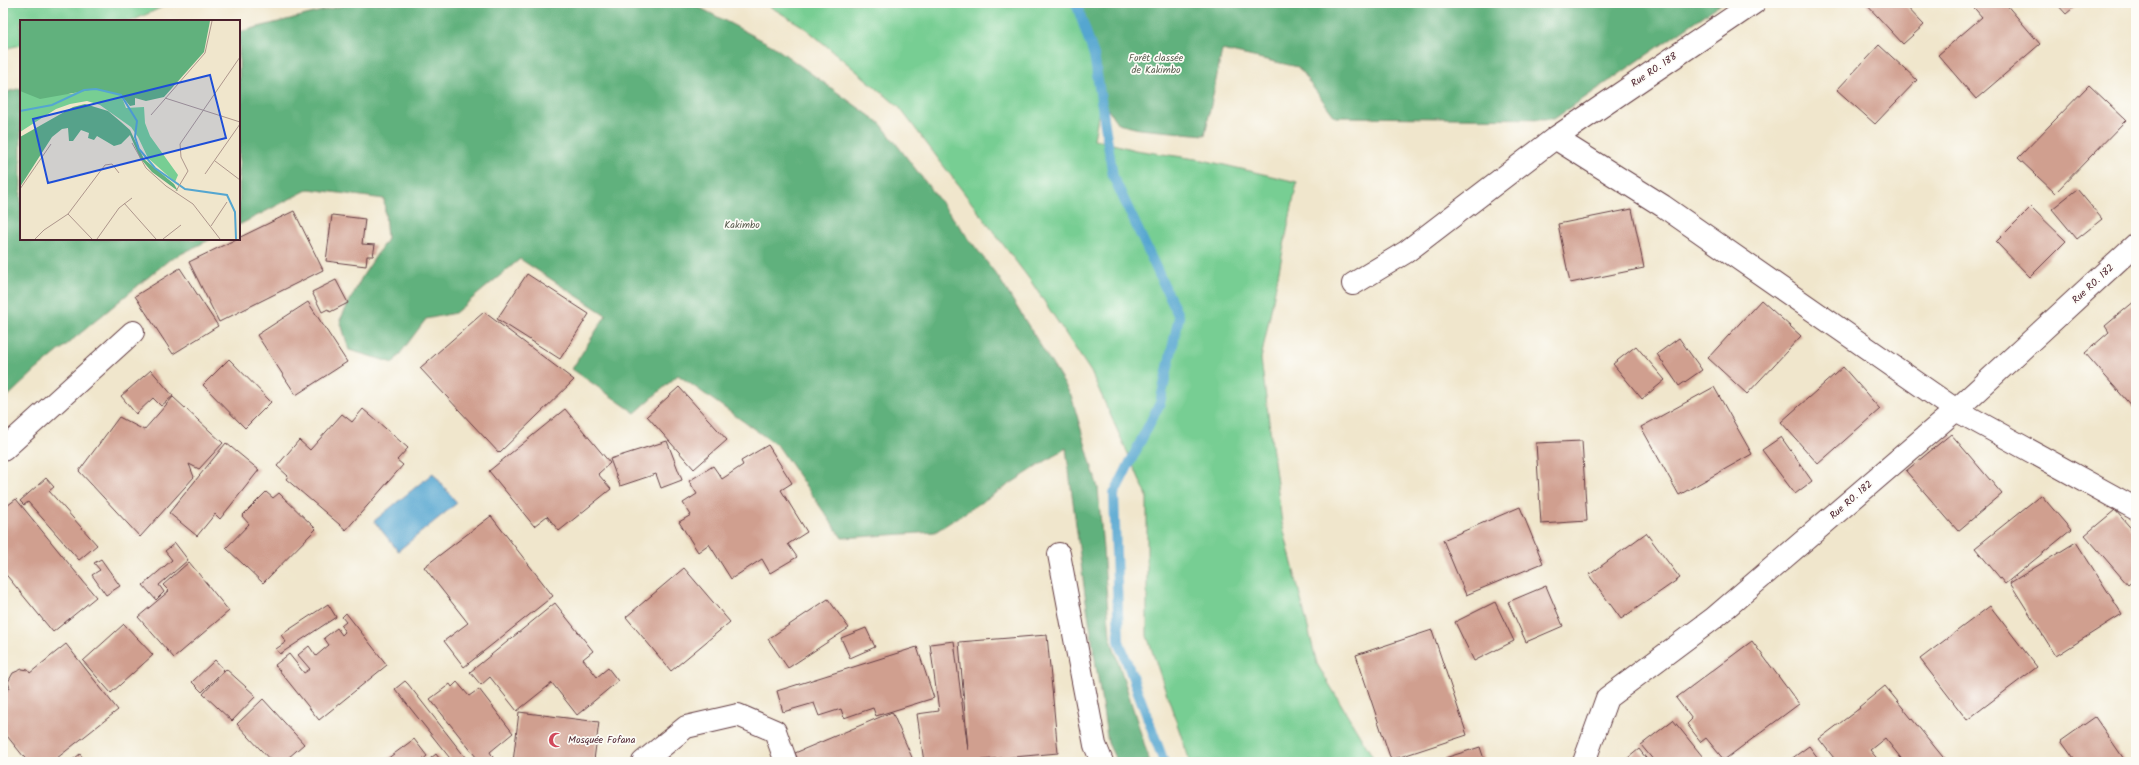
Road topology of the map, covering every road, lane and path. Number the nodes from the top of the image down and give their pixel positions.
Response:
1 (1754, 3) edge
2 (1555, 138) junction
3 (2136, 244) edge
4 (1353, 284) dead end
5 (133, 332) dead end
6 (1956, 410) junction
7 (3, 450) edge
8 (2136, 509) edge
9 (1059, 554) dead end
10 (643, 762) edge
11 (786, 762) edge
12 (1102, 762) edge
13 (1584, 762) edge

1 - 2 street, Rue RO. 188
2 - 4 street, Rue RO. 188
2 - 6 street
3 - 6 street, Rue RO. 182
5 - 7 street
6 - 8 street
6 - 13 street, Rue RO. 182
9 - 12 street
10 - 11 street

